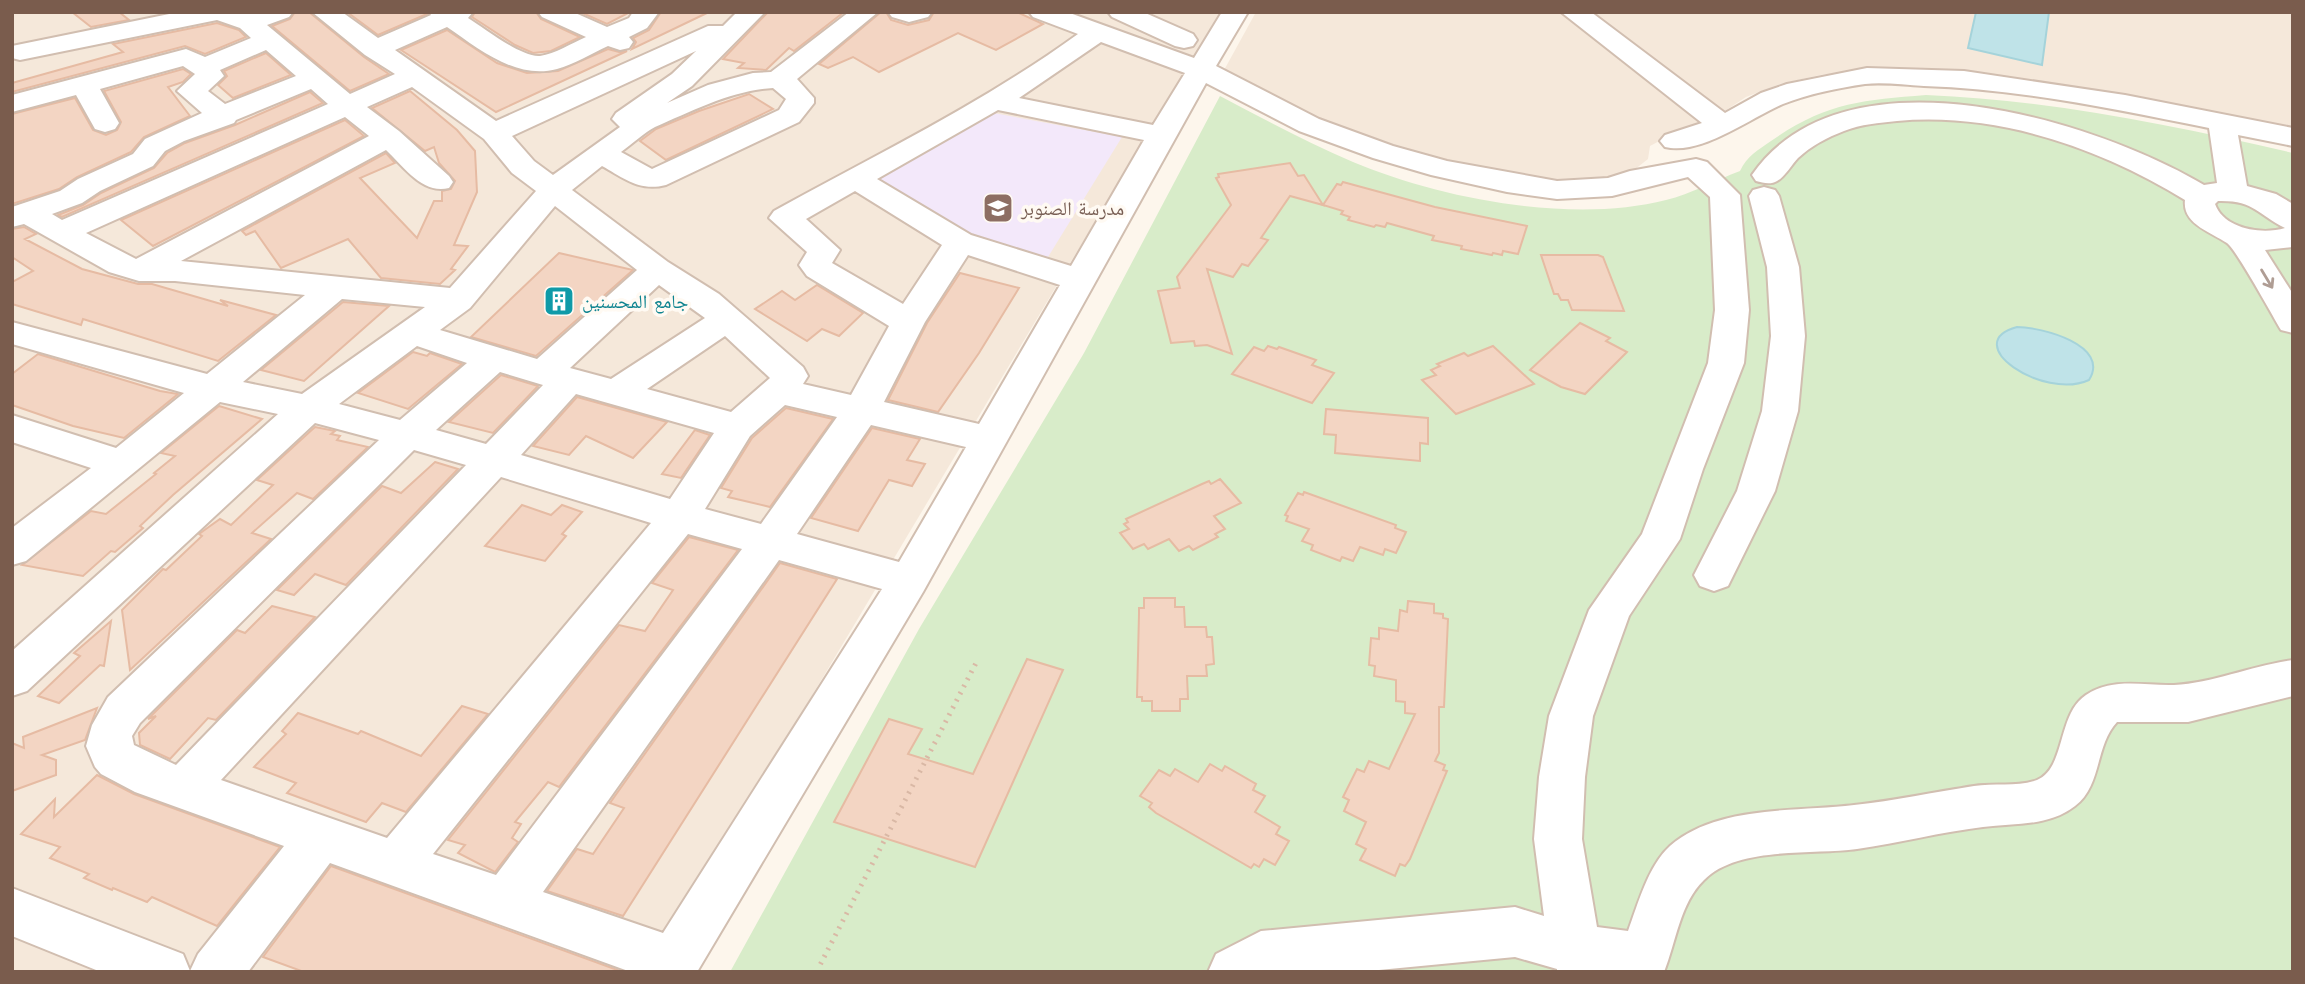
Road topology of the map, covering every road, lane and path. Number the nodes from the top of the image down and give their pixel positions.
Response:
1 (280, 12) edge
2 (325, 12) edge
3 (551, 12) edge
4 (646, 12) edge
5 (866, 12) edge
6 (901, 12) edge
7 (919, 12) edge
8 (1042, 12) edge
9 (1121, 12) edge
10 (1235, 12) edge
11 (1574, 12) edge
12 (450, 14) edge
13 (745, 17) edge
14 (259, 31) junction
15 (1096, 33) junction
16 (606, 36) junction
17 (374, 49) junction
18 (20, 52) dead end
19 (1206, 61) junction
20 (204, 67) junction
21 (670, 69) junction
22 (414, 76) junction
23 (314, 78) junction
24 (778, 80) junction
25 (83, 84) junction
26 (718, 91) junction
27 (994, 101) junction
28 (12, 104) edge
29 (348, 106) junction
30 (224, 117) junction
31 (105, 123) dead end
32 (642, 125) junction
33 (1723, 125) junction
34 (2233, 125) junction
35 (495, 133) junction
36 (1161, 135) junction
37 (389, 137) junction
38 (2293, 137) edge
39 (600, 152) junction
40 (1685, 157) junction
41 (857, 179) junction
42 (438, 182) dead end
43 (554, 189) junction
44 (2242, 194) junction
45 (2202, 197) junction
46 (20, 216) edge
47 (2288, 225) edge
48 (61, 232) junction
49 (2241, 237) junction
50 (960, 242) junction
51 (656, 268) junction
52 (139, 271) junction
53 (2293, 271) edge
54 (1080, 280) junction
55 (335, 287) junction
56 (458, 300) junction
57 (727, 319) junction
58 (908, 322) junction
59 (2293, 322) edge
60 (412, 332) junction
61 (12, 333) edge
62 (494, 359) junction
63 (556, 376) junction
64 (212, 388) junction
65 (778, 391) junction
66 (616, 393) junction
67 (308, 408) junction
68 (861, 411) junction
69 (12, 428) edge
70 (737, 428) junction
71 (407, 435) junction
72 (988, 439) junction
73 (494, 460) junction
74 (122, 464) junction
75 (679, 517) junction
76 (19, 538) edge
77 (770, 542) junction
78 (1714, 575) dead end
79 (909, 581) junction
80 (976, 663) dead end
81 (12, 678) edge
82 (2293, 678) edge
83 (184, 788) junction
84 (320, 838) junction
85 (397, 862) junction
86 (506, 902) junction
87 (12, 912) edge
88 (1580, 961) edge
89 (671, 967) edge
90 (165, 972) edge
91 (216, 972) edge
92 (820, 972) edge
93 (1234, 972) edge

1 - 14 street
2 - 17 street
3 - 16 street
4 - 16 street
5 - 24 street
6 - 7 street
8 - 15 street
9 - 19 street
10 - 19 street
11 - 33 street
12 - 16 street
12 - 17 street
13 - 21 street
14 - 18 street
14 - 20 street
14 - 23 street
15 - 19 street
15 - 27 street
16 - 21 street
17 - 22 street
19 - 36 street
19 - 40 street
20 - 25 street
20 - 30 street
21 - 26 street
21 - 32 street
21 - 35 street
22 - 29 street
22 - 35 street
23 - 29 street
23 - 30 street
24 - 26 street
24 - 39 street
25 - 28 street
25 - 31 street
26 - 32 street
27 - 36 street
27 - 41 street
29 - 37 street
29 - 48 street
30 - 46 street
32 - 39 street
33 - 34 street
33 - 40 street
34 - 38 street
34 - 44 street
35 - 43 street
36 - 54 street
37 - 42 street
37 - 52 street
39 - 43 street
40 - 88 street
41 - 50 street
41 - 58 street
43 - 51 street
43 - 56 street
44 - 45 street
44 - 47 street
45 - 49 street
45 - 78 street
46 - 48 street
47 - 49 street
47 - 53 street
48 - 52 street
49 -> 59 street
50 - 54 street
50 - 58 street
51 - 57 street
51 - 63 street
52 - 55 street
54 - 72 street
55 - 56 street
55 - 64 street
56 - 60 street
57 - 65 street
57 - 66 street
58 - 68 street
60 - 62 street
60 - 67 street
61 - 64 street
62 - 63 street
62 - 71 street
63 - 66 street
63 - 73 street
64 - 67 street
64 - 74 street
65 - 68 street
65 - 70 street
66 - 70 street
67 - 71 street
67 - 81 street
68 - 72 street
68 - 77 street
69 - 74 street
70 - 75 street
71 - 73 street
71 - 83 street
72 - 79 street
73 - 75 street
73 - 83 street
74 - 76 street
75 - 77 street
75 - 85 street
77 - 79 street
77 - 86 street
79 - 89 street
80 - 92 path
82 - 88 street
83 - 84 street
84 - 85 street
84 - 91 street
85 - 86 street
86 - 89 street
87 - 90 street
88 - 93 street

